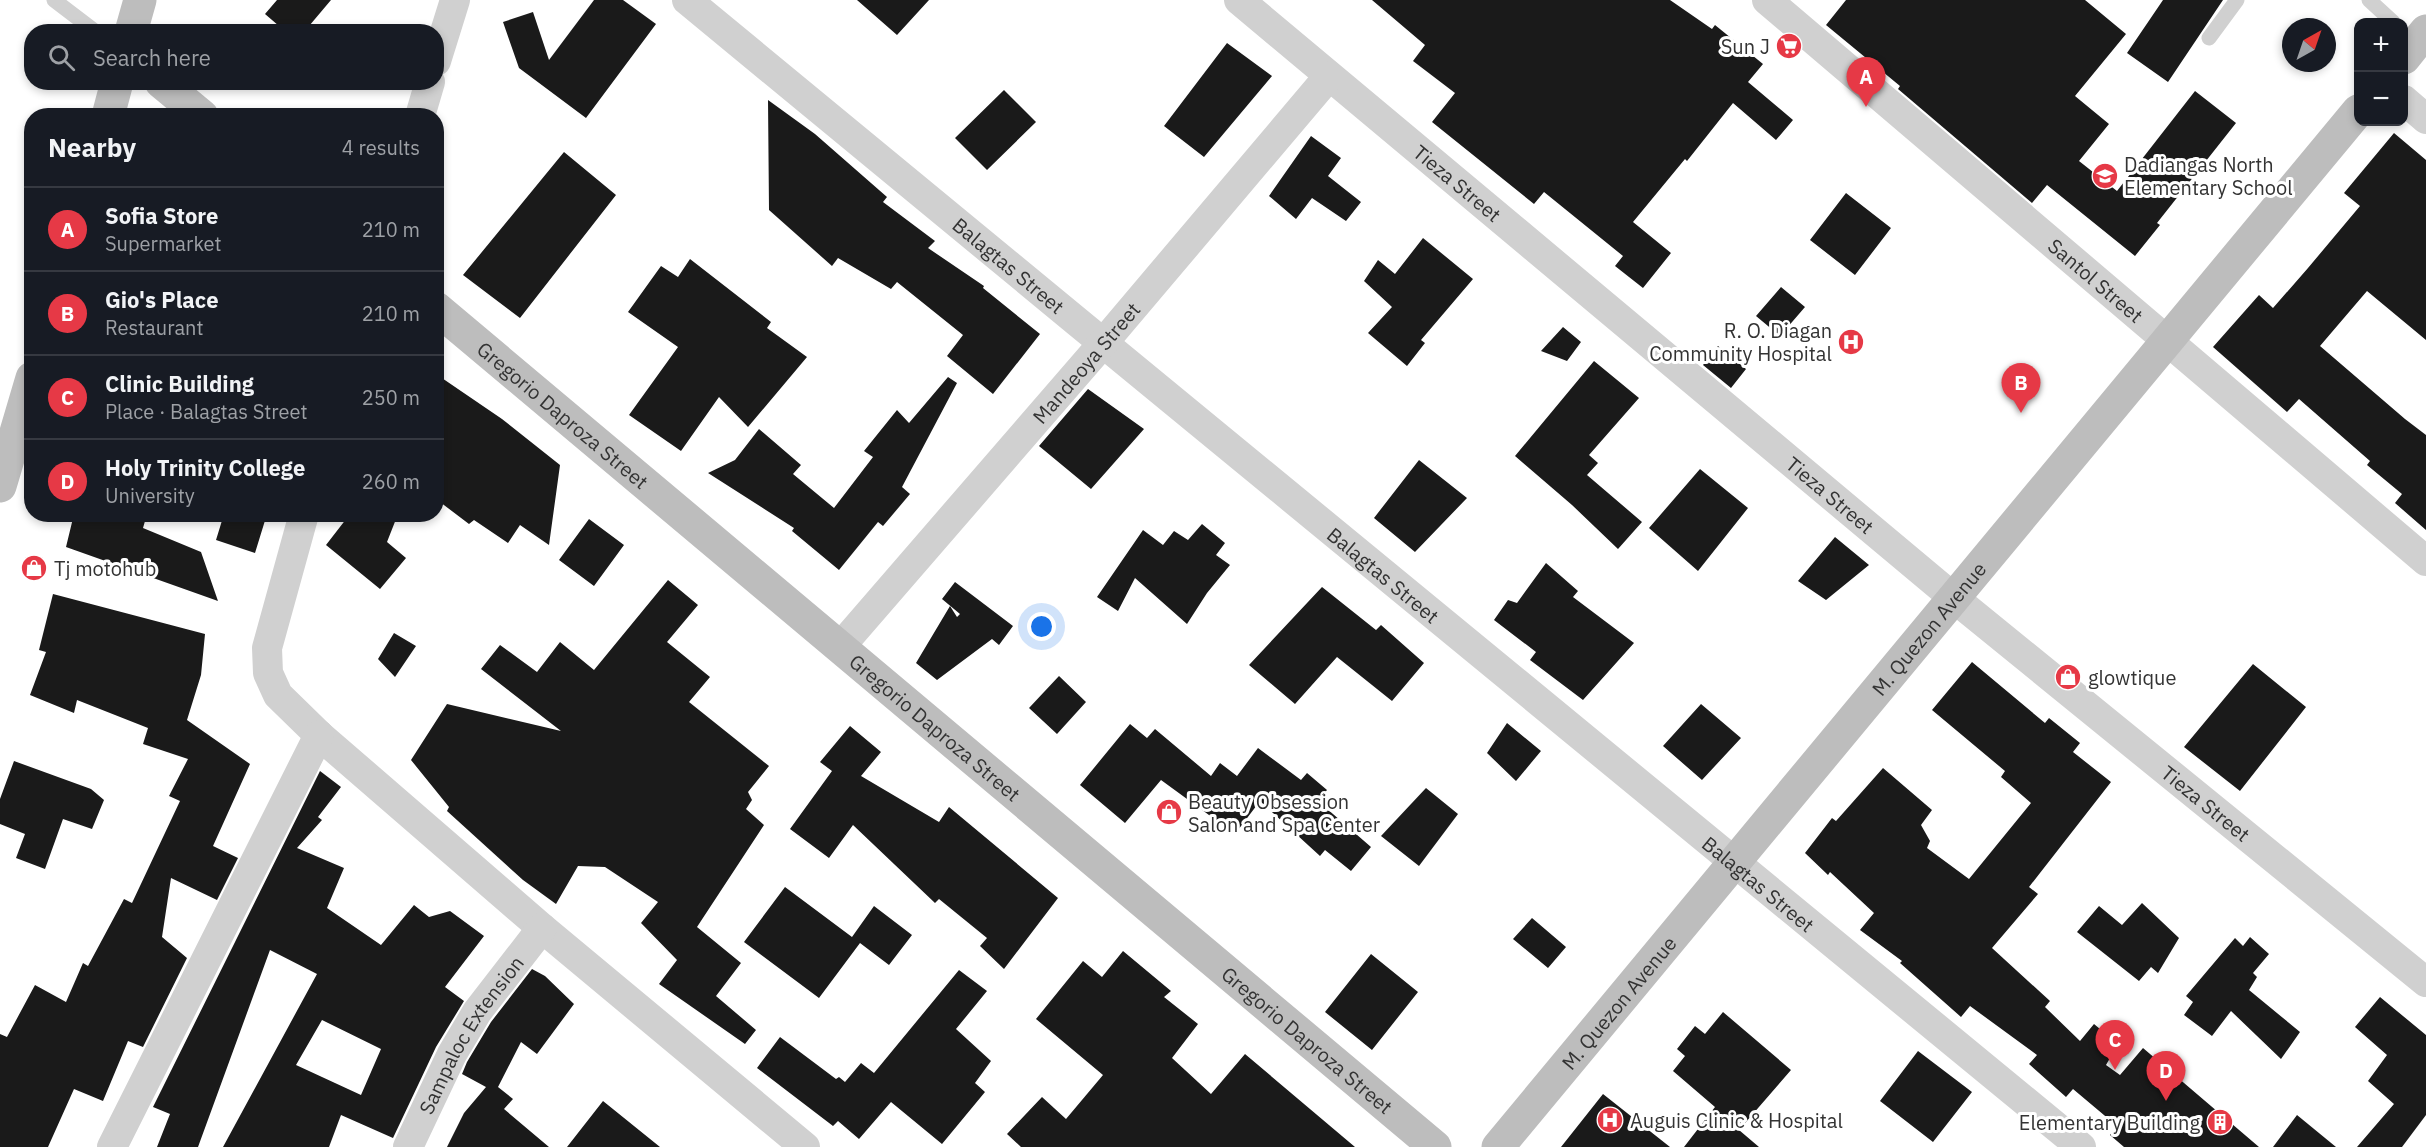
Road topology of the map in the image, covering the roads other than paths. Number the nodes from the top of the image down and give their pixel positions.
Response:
1 (54, 0) edge
2 (140, 0) edge
3 (455, 0) edge
4 (687, 0) edge
5 (1239, 0) edge
6 (1767, 0) edge
7 (2237, 0) edge
8 (2369, 0) edge
9 (2388, 18) edge
10 (86, 24) edge
11 (133, 24) edge
12 (444, 35) edge
13 (2209, 38) dead end
14 (1329, 75) junction
15 (115, 90) edge
16 (170, 90) edge
17 (428, 90) edge
18 (2408, 104) edge
19 (110, 108) edge
20 (192, 108) edge
21 (422, 108) edge
22 (2354, 116) edge
23 (2426, 119) edge
24 (444, 315) edge
25 (2166, 340) junction
26 (1104, 342) junction
27 (24, 405) edge
28 (0, 486) edge
29 (302, 522) edge
30 (2426, 561) edge
31 (1955, 599) junction
32 (840, 647) junction
33 (319, 735) junction
34 (1734, 866) junction
35 (542, 928) junction
36 (2426, 982) edge
37 (112, 1147) edge
38 (408, 1147) edge
39 (805, 1147) edge
40 (1435, 1147) edge
41 (1498, 1147) edge
42 (2081, 1147) edge

1 - 10 lane
2 - 11 street
3 - 12 street
4 - 26 street, Balagtas Street
5 - 14 street, Tieza Street
6 - 25 street, Santol Street
7 - 13 lane
8 - 9 lane
14 - 26 street, Mandeoya Street
14 - 31 street, Tieza Street
15 - 19 street
16 - 20 street
17 - 21 street
18 - 23 street
22 - 25 street, M. Quezon Avenue
24 - 32 street, Gregorio Daproza Street
25 - 30 street, Santol Street
25 - 31 street, M. Quezon Avenue
26 - 32 street, Mandeoya Street
26 - 34 street, Balagtas Street
27 - 28 street
29 - 33 street
31 - 34 street, M. Quezon Avenue
31 - 36 street, Tieza Street
32 - 40 street, Gregorio Daproza Street
33 - 35 street
33 - 37 street
34 - 41 street, M. Quezon Avenue
34 - 42 street, Balagtas Street
35 - 38 street, Sampaloc Extension
35 - 39 street

